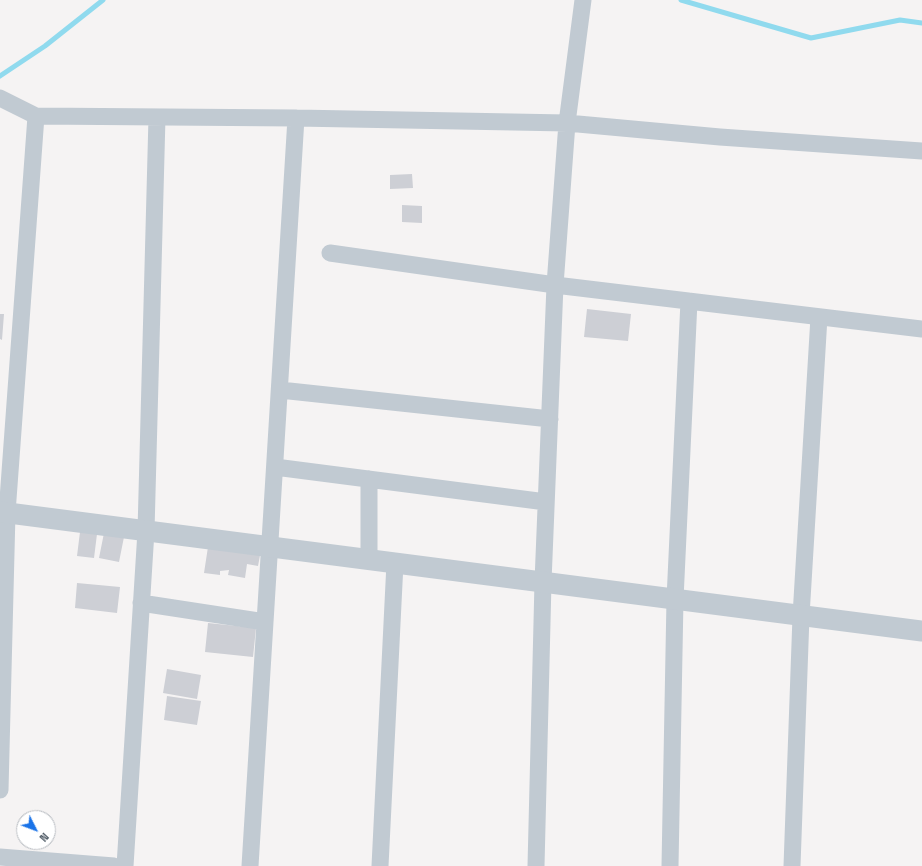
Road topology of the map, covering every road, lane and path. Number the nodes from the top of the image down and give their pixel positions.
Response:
1 (583, 0) edge
2 (0, 98) edge
3 (36, 116) junction
4 (157, 117) junction
5 (296, 118) junction
6 (567, 123) junction
7 (922, 151) edge
8 (330, 252) dead end
9 (555, 285) junction
10 (689, 301) junction
11 (819, 317) junction
12 (922, 329) edge
13 (280, 390) junction
14 (550, 419) junction
15 (275, 467) junction
16 (369, 479) junction
17 (546, 502) junction
18 (4, 512) edge
19 (146, 531) junction
20 (270, 547) junction
21 (369, 560) junction
22 (395, 563) junction
23 (543, 582) junction
24 (675, 599) junction
25 (141, 603) junction
26 (801, 616) junction
27 (265, 622) junction
28 (922, 631) edge
29 (0, 790) edge
30 (0, 857) edge
31 (114, 866) edge
32 (125, 866) edge
33 (250, 866) edge
34 (380, 866) edge
35 (536, 866) edge
36 (670, 866) edge
37 (792, 866) edge

1 - 6 street
2 - 3 street
3 - 4 street
3 - 18 street
4 - 5 street
4 - 19 street
5 - 6 street
5 - 13 street
6 - 7 street
6 - 9 street
8 - 9 street
9 - 10 street
9 - 14 street
10 - 11 street
10 - 24 street
11 - 12 street
11 - 26 street
13 - 14 street
13 - 15 street
14 - 17 street
15 - 16 street
15 - 20 street
16 - 17 street
16 - 21 street
17 - 23 street
18 - 19 street
18 - 29 street
19 - 20 street
19 - 25 street
20 - 21 street
20 - 27 street
21 - 22 street
22 - 23 street
22 - 34 street
23 - 24 street
23 - 35 street
24 - 26 street
24 - 36 street
25 - 27 street
25 - 32 street
26 - 28 street
26 - 37 street
27 - 33 street
30 - 31 street

